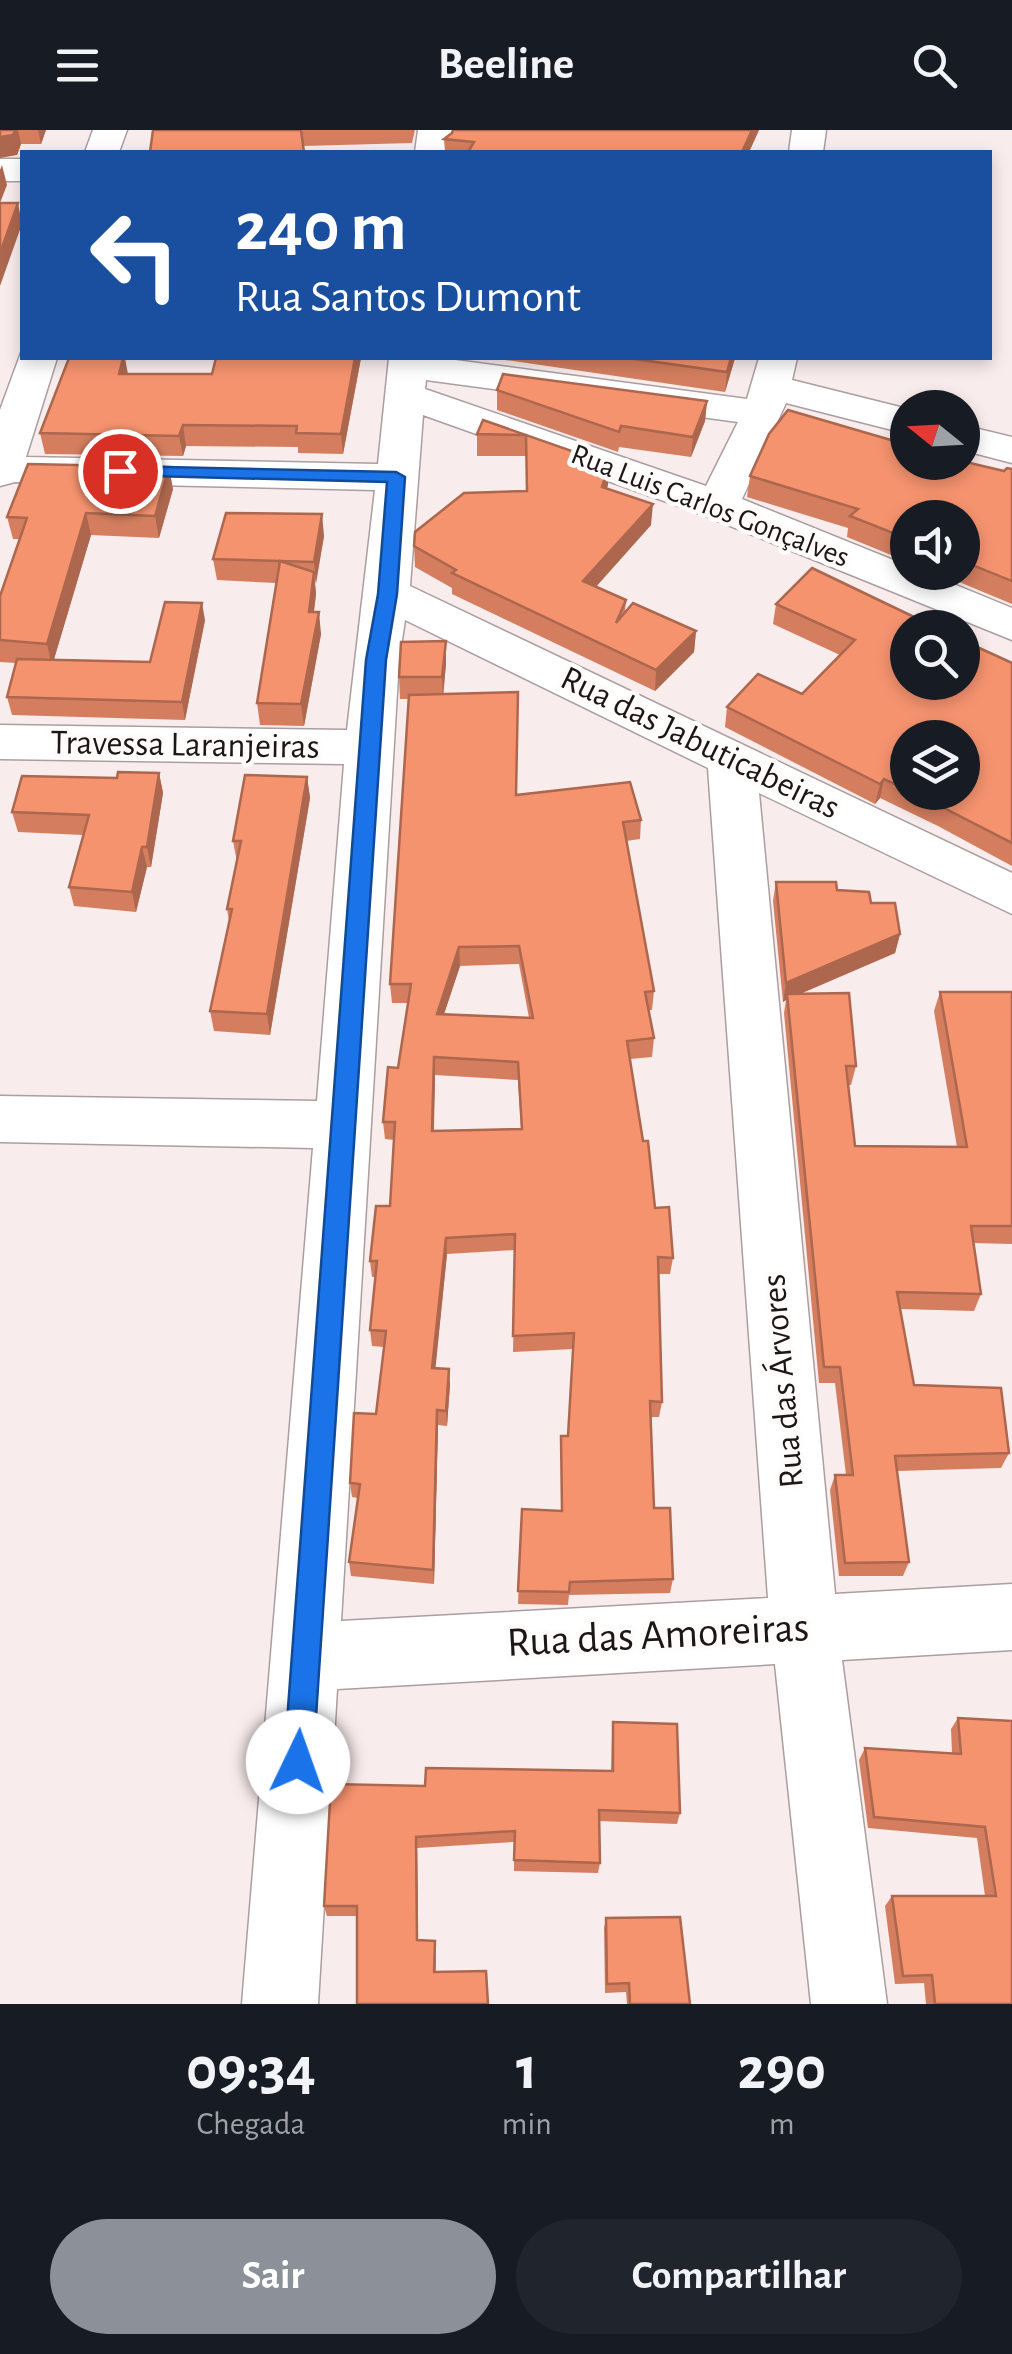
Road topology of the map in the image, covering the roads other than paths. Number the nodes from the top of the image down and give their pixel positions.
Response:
1 (36, 360) edge
2 (407, 373) edge
3 (771, 386) edge
4 (890, 417) edge
5 (980, 442) edge
6 (1012, 450) edge
7 (0, 470) edge
8 (396, 477) junction
9 (718, 505) junction
10 (388, 594) junction
11 (1012, 625) edge
12 (0, 742) edge
13 (371, 748) junction
14 (731, 756) junction
15 (1012, 896) edge
16 (0, 1119) edge
17 (342, 1125) junction
18 (1012, 1616) edge
19 (804, 1626) junction
20 (304, 1657) junction
21 (280, 2004) edge
22 (849, 2004) edge

1 - 7 street
2 - 3 street
2 - 8 street
2 - 9 street, Rua Luis Carlos Gonçalves
3 - 4 street
3 - 9 street
5 - 6 street
7 - 8 street
8 - 10 street
9 - 11 street, Rua Luis Carlos Gonçalves
10 - 13 street
10 - 14 street, Rua das Jabuticabeiras
12 - 13 street, Travessa Laranjeiras
13 - 17 street
14 - 15 street, Rua das Jabuticabeiras
14 - 19 street, Rua das Árvores
16 - 17 street
17 - 20 street
18 - 19 street, Rua das Amoreiras
19 - 20 street, Rua das Amoreiras
19 - 22 street, Rua das Árvores
20 - 21 street

